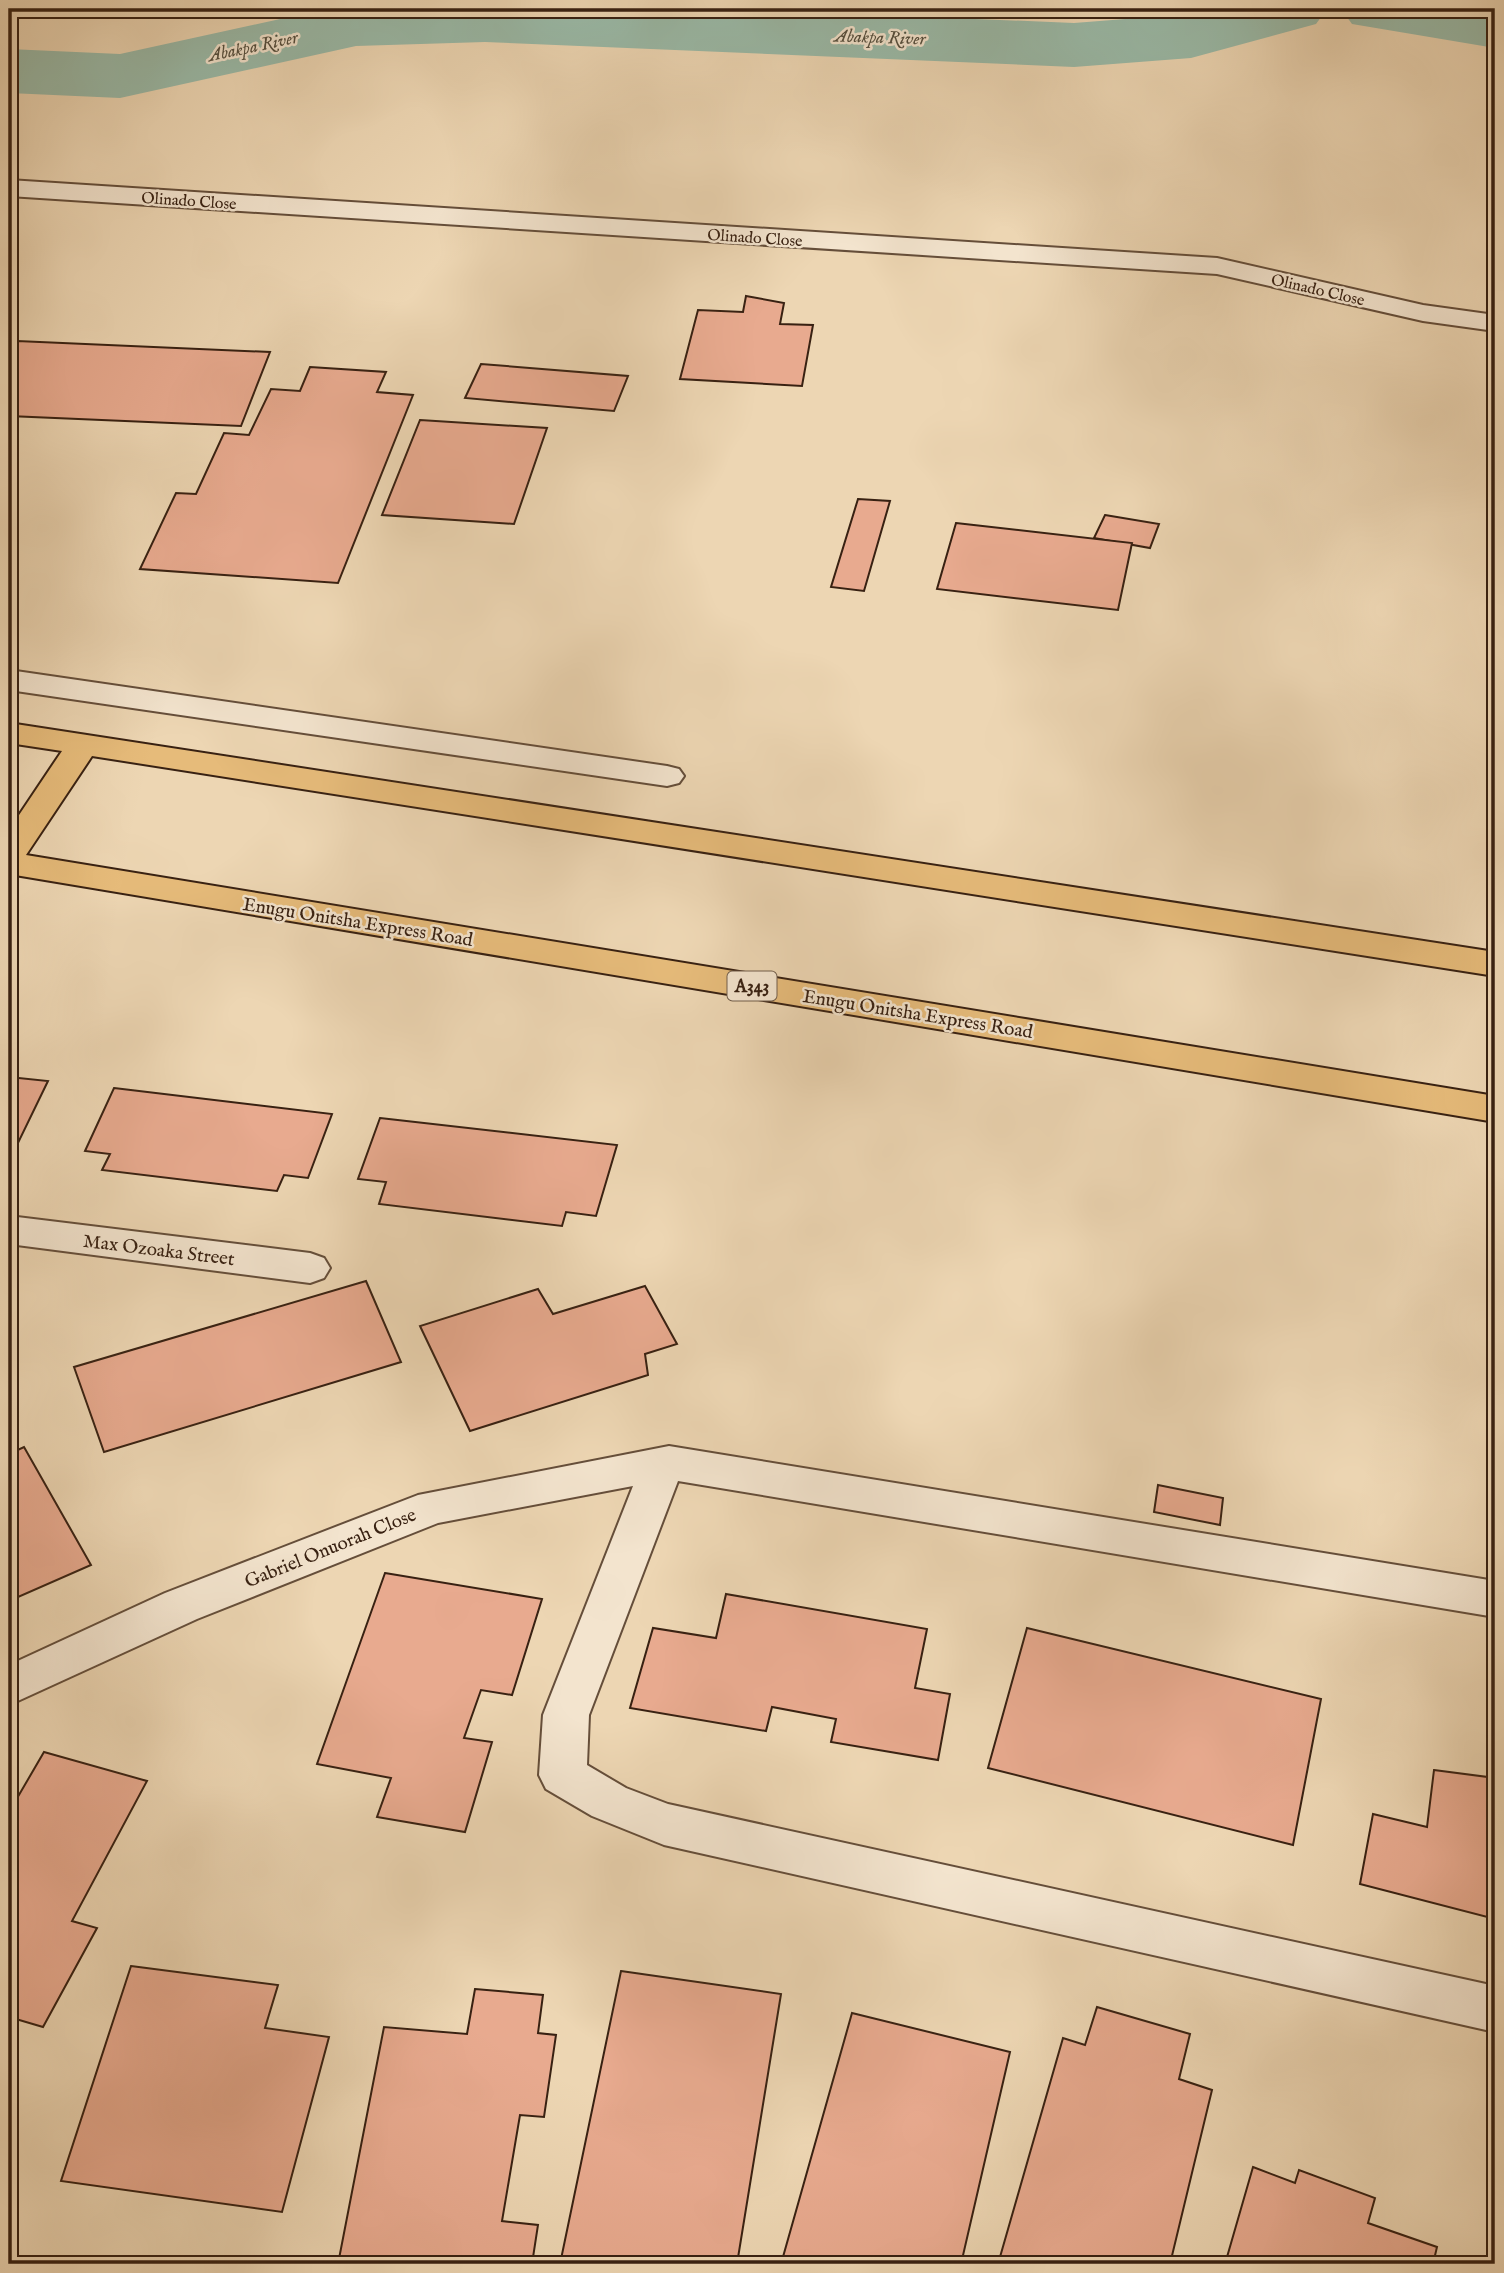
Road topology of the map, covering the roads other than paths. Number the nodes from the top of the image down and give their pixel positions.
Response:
1 (9, 188) edge
2 (1495, 323) edge
3 (9, 680) edge
4 (9, 733) edge
5 (83, 744) junction
6 (667, 776) dead end
7 (9, 855) edge
8 (9, 863) edge
9 (1495, 964) edge
10 (1495, 1109) edge
11 (9, 1230) edge
12 (310, 1268) dead end
13 (666, 1464) junction
14 (1495, 1599) edge
15 (9, 1686) edge
16 (1495, 2009) edge

1 - 2 street, Olinado Close
3 - 6 street
4 - 5 highway
5 - 7 highway
5 - 9 highway
8 - 10 highway, Enugu Onitsha Express Road / A343
11 - 12 street, Max Ozoaka Street
13 - 14 street, Gabriel Onuorah Close
13 - 15 street, Gabriel Onuorah Close
13 - 16 street

